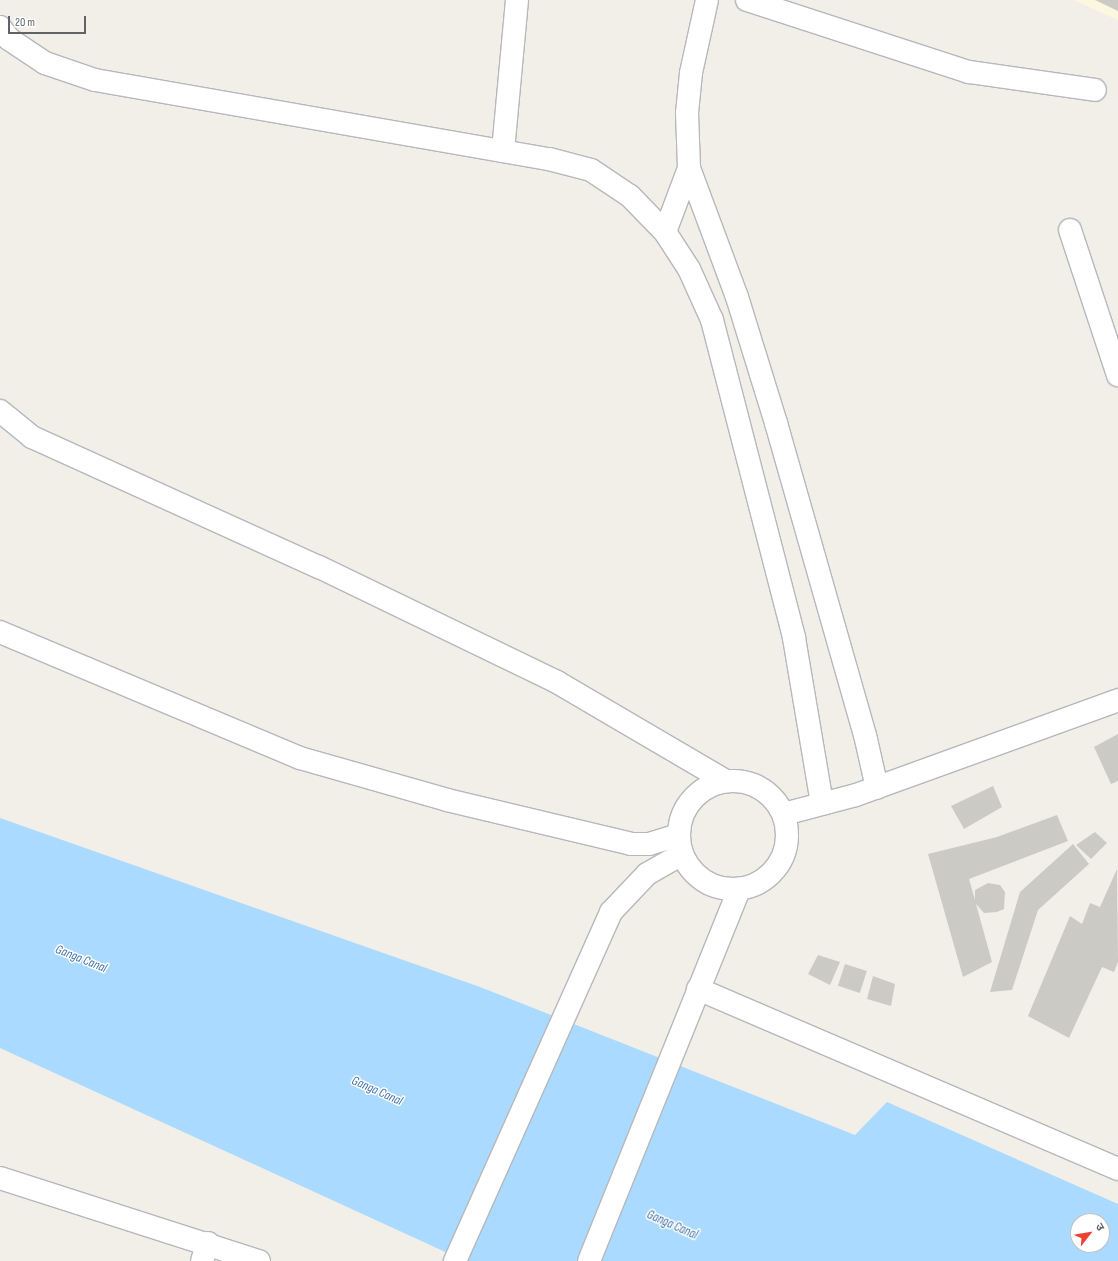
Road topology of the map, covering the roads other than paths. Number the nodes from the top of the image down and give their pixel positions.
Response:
1 (517, 0) edge
2 (707, 0) edge
3 (747, 0) edge
4 (3, 38) edge
5 (1095, 90) dead end
6 (503, 151) junction
7 (689, 168) junction
8 (1070, 230) dead end
9 (665, 232) junction
10 (1118, 375) edge
11 (0, 411) edge
12 (0, 632) edge
13 (1118, 700) edge
14 (726, 781) junction
15 (877, 788) junction
16 (822, 804) junction
17 (784, 814) junction
18 (680, 845) junction
19 (739, 890) junction
20 (698, 989) junction
21 (1118, 1169) edge
22 (0, 1178) edge
23 (205, 1252) edge
24 (259, 1261) edge
25 (455, 1261) edge
26 (589, 1261) edge

1 - 6 street
2 - 7 street
3 - 5 street
4 - 6 street
6 - 9 street
7 - 9 street
7 - 15 street
8 - 10 street
9 - 16 street
11 - 14 street
12 - 18 street
13 - 15 street
14 - 17 street
14 - 18 street
15 - 16 street
16 - 17 street
17 - 19 street
18 - 19 street
18 - 25 street
19 - 20 street
20 - 21 street
20 - 26 street
22 - 23 street
23 - 24 street

